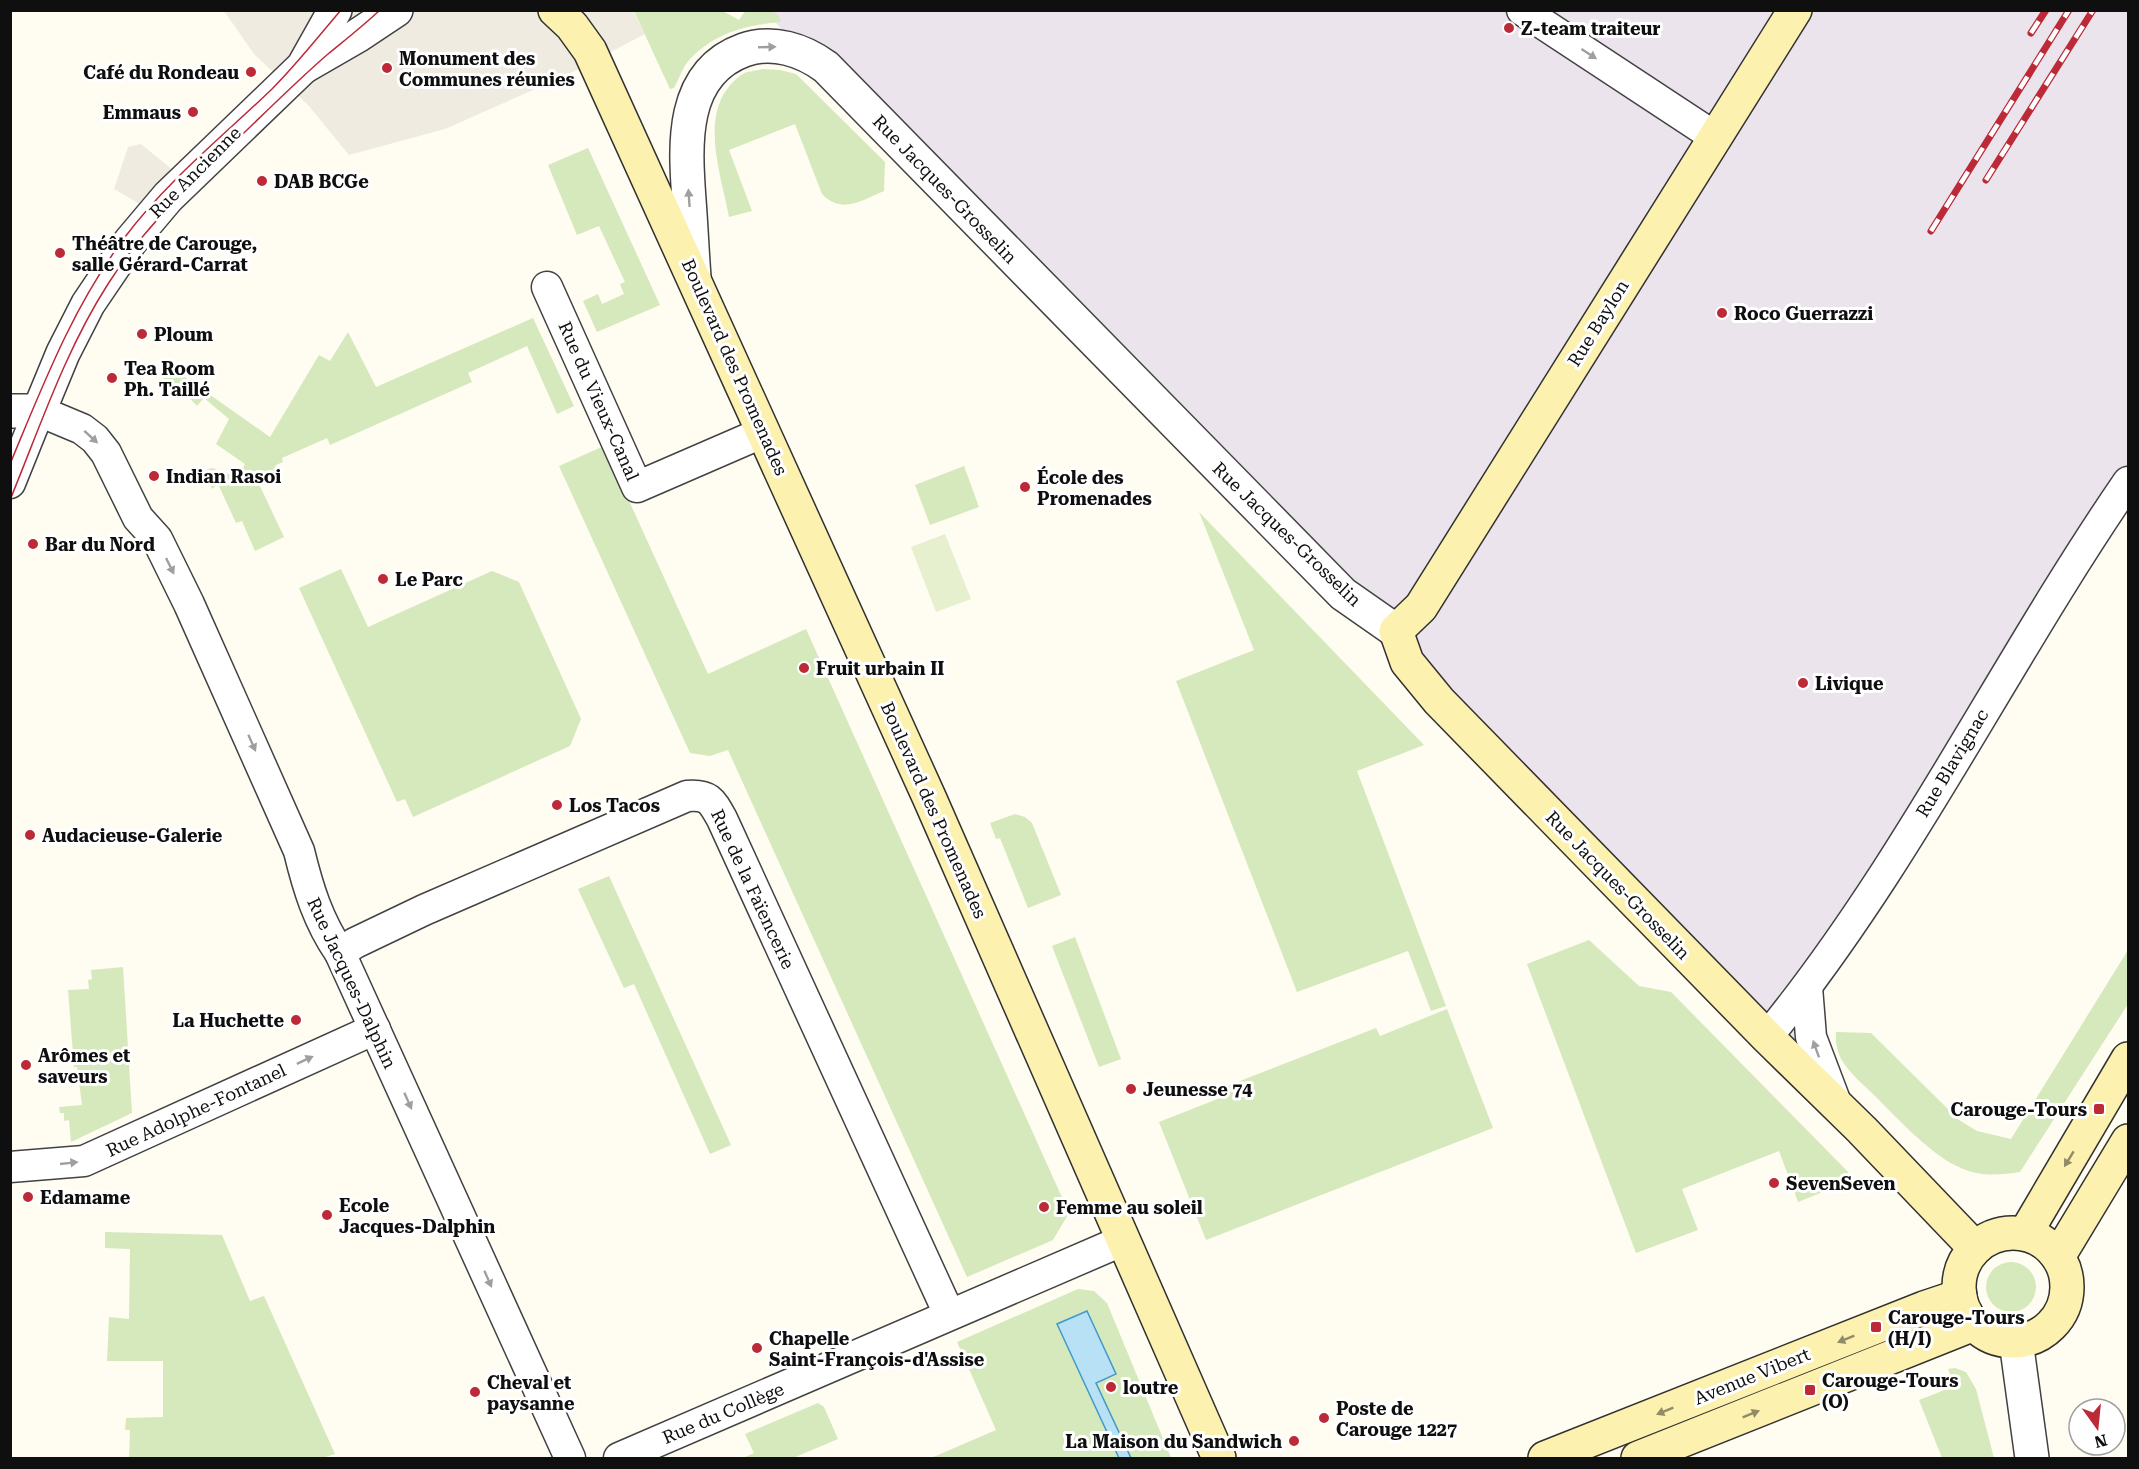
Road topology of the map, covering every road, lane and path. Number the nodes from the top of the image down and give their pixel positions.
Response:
1 (335, 10) edge
2 (396, 10) edge
3 (555, 10) edge
4 (585, 10) edge
5 (1522, 10) edge
6 (1795, 10) edge
7 (594, 59) junction
8 (303, 68) junction
9 (1715, 137) junction
10 (694, 277) junction
11 (547, 287) dead end
12 (25, 411) edge
13 (764, 432) junction
14 (2128, 482) edge
15 (10, 483) edge
16 (1396, 631) junction
17 (340, 952) junction
18 (1807, 987) junction
19 (375, 1029) junction
20 (1767, 1037) junction
21 (2128, 1059) edge
22 (1836, 1103) junction
23 (2128, 1141) edge
24 (10, 1167) edge
25 (2025, 1234) junction
26 (1124, 1240) junction
27 (1975, 1248) junction
28 (2058, 1257) junction
29 (1960, 1296) junction
30 (949, 1314) junction
31 (1974, 1324) junction
32 (2016, 1341) junction
33 (570, 1458) edge
34 (619, 1458) edge
35 (1219, 1458) edge
36 (1545, 1458) edge
37 (1638, 1458) edge
38 (2032, 1458) edge

1 - 8 street
2 - 8 street
3 - 7 main road, Boulevard des Promenades
4 - 7 main road
5 -> 9 street
6 - 9 main road, Rue Baylon
7 - 10 main road, Boulevard des Promenades
8 - 12 street, Rue Ancienne
9 - 16 main road, Rue Baylon
10 - 13 main road, Boulevard des Promenades
10 -> 16 street, Rue Jacques-Grosselin
11 - 13 street, Rue du Vieux-Canal
12 - 15 street, Rue Ancienne
12 -> 17 street, Rue Jacques-Dalphin
13 - 26 main road, Boulevard des Promenades
14 - 18 street, Rue Blavignac
16 - 20 main road, Rue Jacques-Grosselin
17 - 19 street, Rue Jacques-Dalphin
17 - 30 street, Rue de la Faïencerie
18 - 20 street, Rue Blavignac
22 -> 18 street
24 -> 19 street, Rue Adolphe-Fontanel
19 -> 33 street, Rue Jacques-Dalphin
20 - 22 main road, Rue Jacques-Grosselin
21 -> 25 main road
22 - 27 main road, Rue Jacques-Grosselin
23 - 28 main road
25 - 27 main road
25 - 28 main road
26 - 30 street, Rue du Collège
26 - 35 main road, Boulevard des Promenades
27 - 29 main road
28 - 32 main road
29 - 31 main road
29 -> 36 main road, Avenue Vibert
30 - 34 street, Rue du Collège
31 - 32 main road
37 -> 31 main road, Avenue Vibert
32 - 38 street

